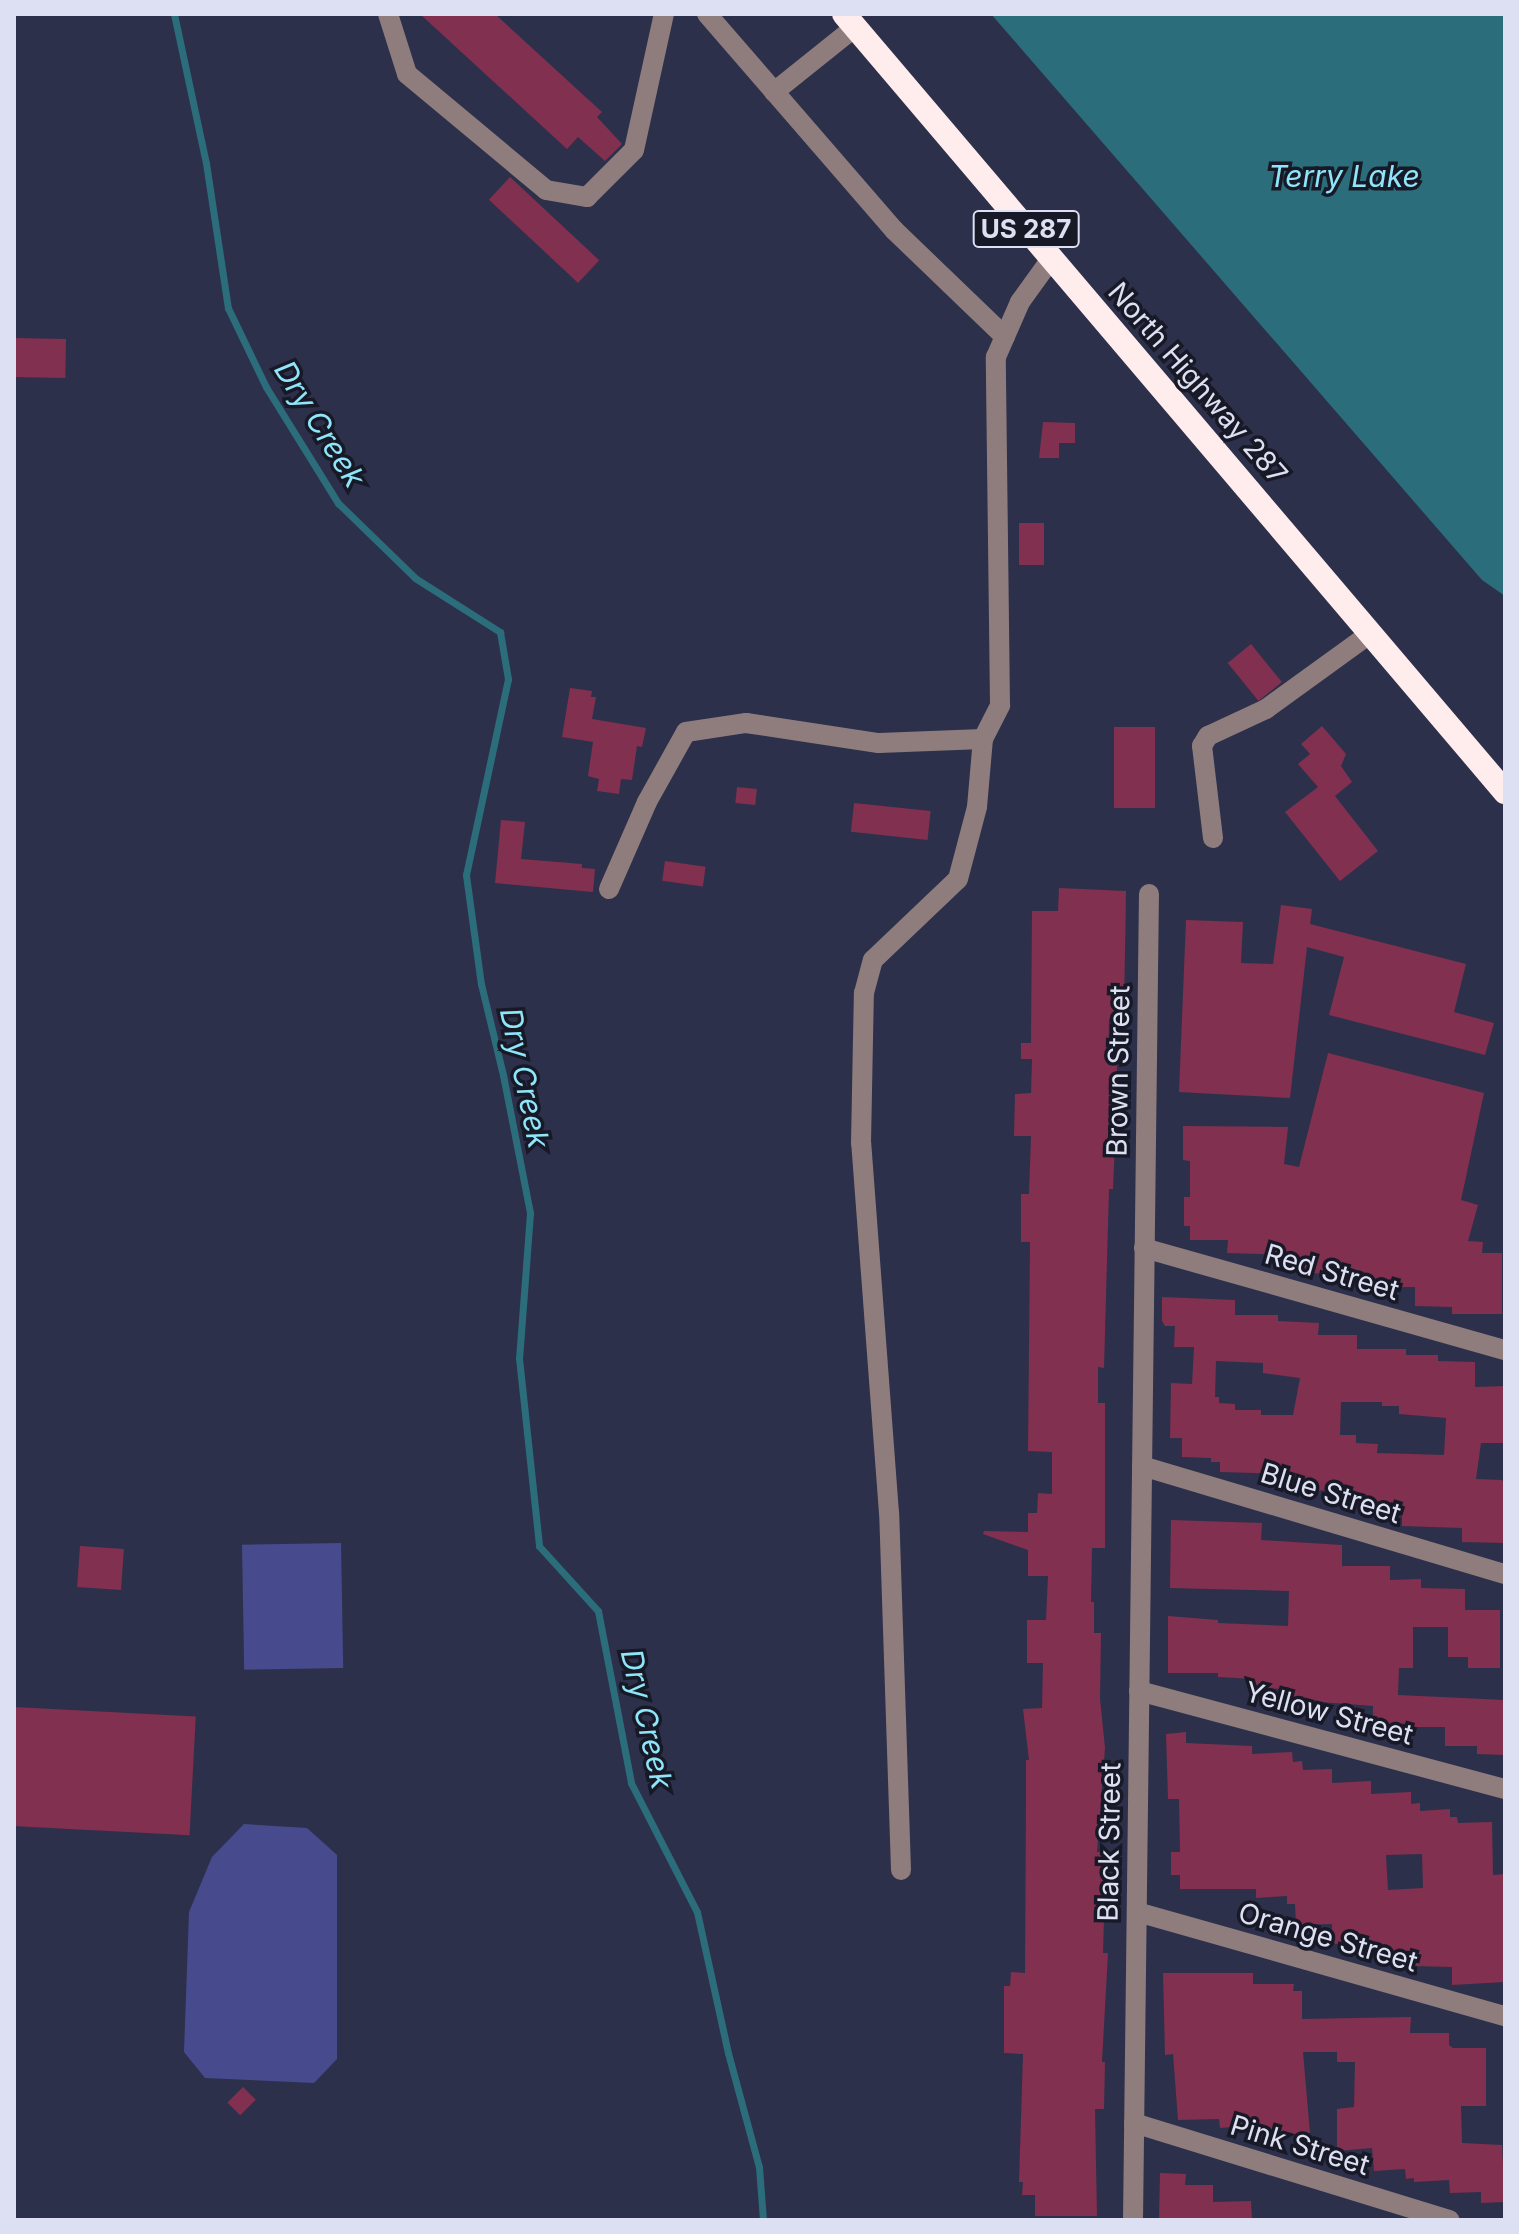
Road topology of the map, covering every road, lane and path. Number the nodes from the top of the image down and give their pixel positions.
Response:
1 (388, 14) edge
2 (664, 14) edge
3 (707, 14) edge
4 (850, 20) edge
5 (774, 92) junction
6 (1051, 259) junction
7 (1005, 337) junction
8 (1371, 633) junction
9 (983, 739) junction
10 (1505, 792) edge
11 (1213, 838) dead end
12 (609, 889) dead end
13 (1149, 894) dead end
14 (1144, 1248) junction
15 (1505, 1350) edge
16 (1142, 1466) junction
17 (1505, 1574) edge
18 (1139, 1691) junction
19 (1505, 1789) edge
20 (901, 1870) dead end
21 (1137, 1912) junction
22 (1505, 2016) edge
23 (1134, 2123) junction
24 (1133, 2220) edge
25 (1449, 2220) edge

1 - 2 street
3 - 5 street
4 - 5 street
4 - 6 highway, North Highway 287 / US 287
5 - 7 street
6 - 7 street
6 - 8 highway, North Highway 287 / US 287
7 - 9 street
8 - 10 highway, North Highway 287 / US 287
8 - 11 street
9 - 12 street
9 - 20 street
13 - 14 street, Brown Street
14 - 15 street, Red Street
14 - 16 street, Brown Street
16 - 17 street, Blue Street
16 - 18 street, Black Street
18 - 19 street, Yellow Street
18 - 21 street, Black Street
21 - 22 street, Orange Street
21 - 23 street, Black Street
23 - 24 street, Black Street
23 - 25 street, Pink Street

